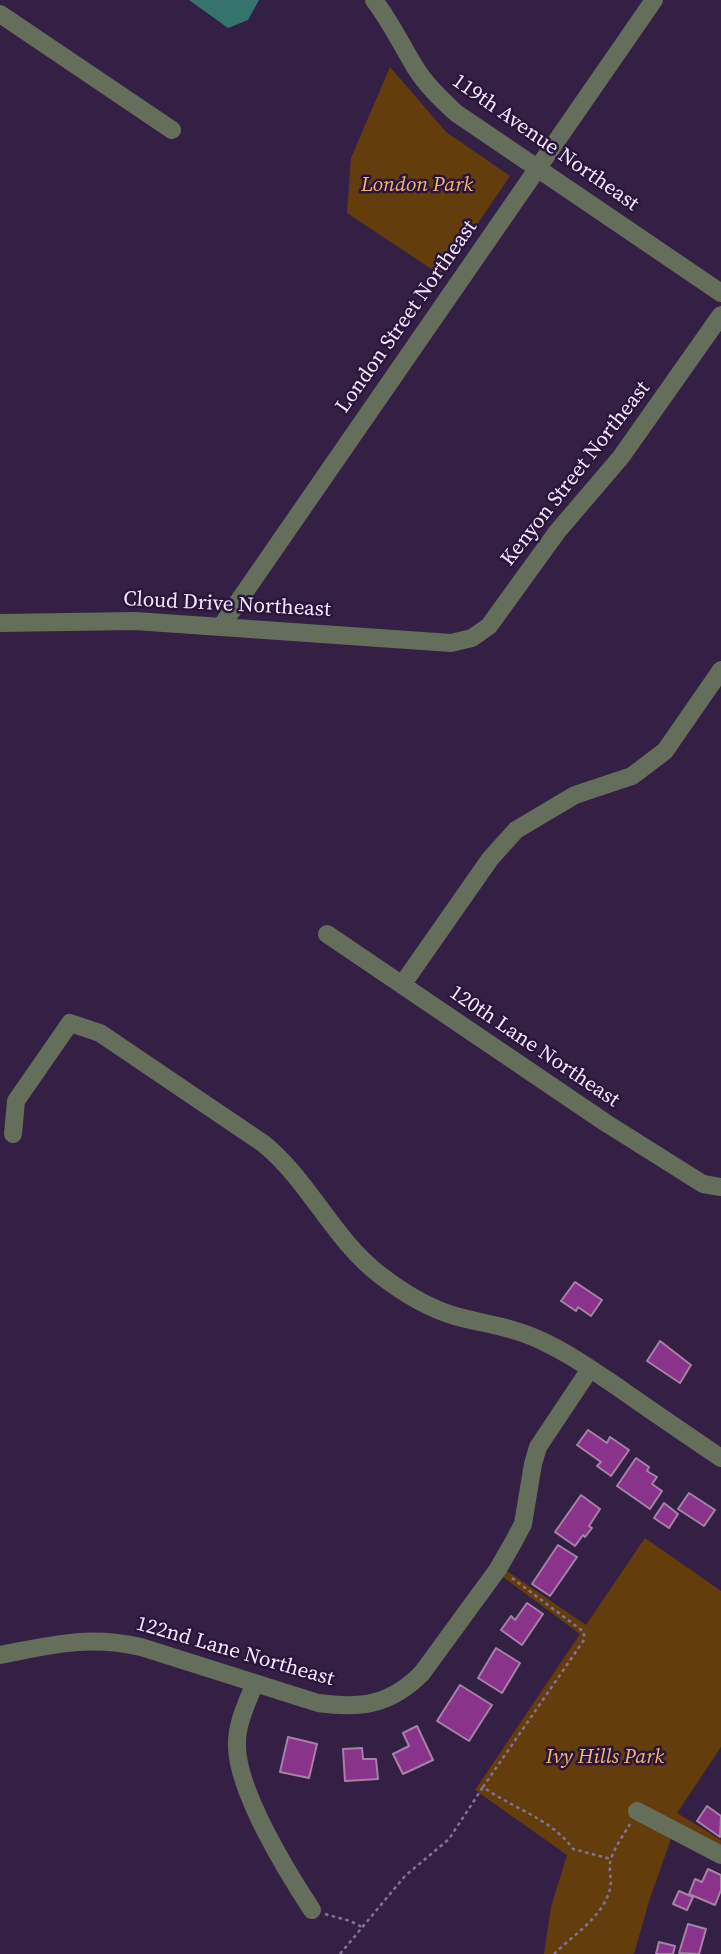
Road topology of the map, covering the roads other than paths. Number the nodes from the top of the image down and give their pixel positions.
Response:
1 (374, 0) edge
2 (654, 0) edge
3 (0, 14) edge
4 (172, 130) dead end
5 (537, 168) junction
6 (721, 293) edge
7 (721, 315) edge
8 (0, 624) edge
9 (222, 625) junction
10 (451, 643) joint
11 (721, 670) edge
12 (327, 934) dead end
13 (402, 985) junction
14 (13, 1135) dead end
15 (721, 1187) edge
16 (590, 1368) junction
17 (721, 1458) edge
18 (0, 1655) edge
19 (254, 1685) junction
20 (637, 1811) road end
21 (721, 1855) edge
22 (312, 1910) road end

1 - 5 street, 119th Avenue Northeast
2 - 5 street, London Street Northeast
3 - 4 street
5 - 6 street, 119th Avenue Northeast
5 - 9 street, London Street Northeast
7 - 10 street, Kenyon Street Northeast
8 - 9 street, Cloud Drive Northeast
9 - 10 street, Cloud Drive Northeast
11 - 13 street
12 - 13 street, 120th Lane Northeast
13 - 15 street, 120th Lane Northeast
14 - 16 street
16 - 17 street
16 - 19 street, 122nd Lane Northeast
18 - 19 street, 122nd Lane Northeast
19 - 22 street
20 - 21 street

